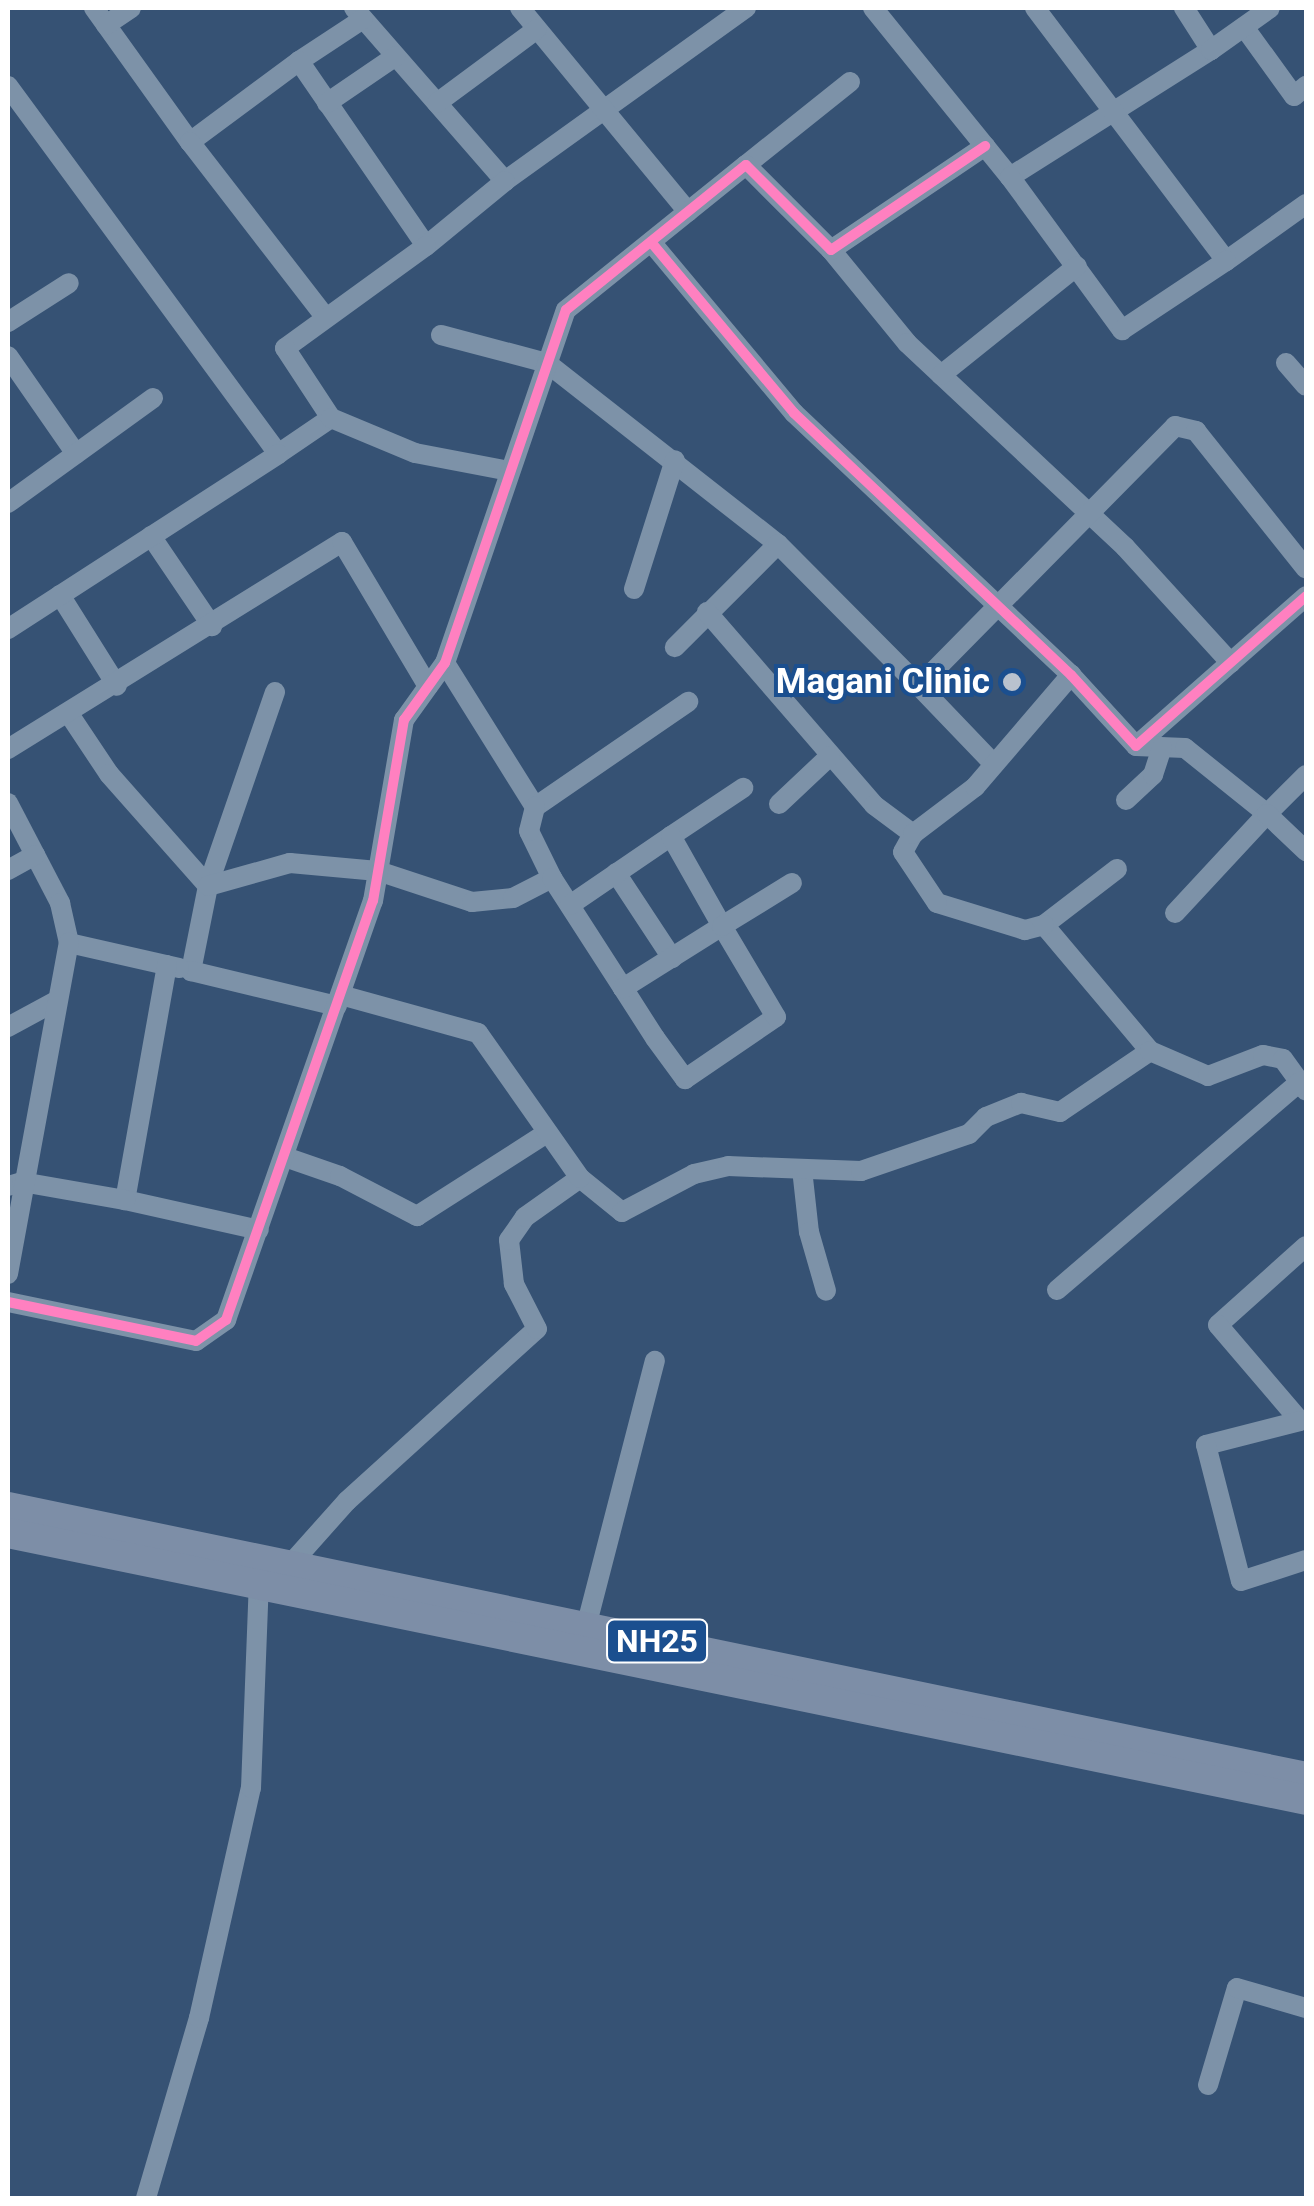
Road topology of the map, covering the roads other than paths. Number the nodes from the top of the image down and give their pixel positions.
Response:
1 (131, 8) edge
2 (746, 8) edge
3 (872, 8) edge
4 (1035, 8) edge
5 (1184, 8) edge
6 (1270, 8) edge
7 (358, 13) edge
8 (531, 15) edge
9 (100, 16) edge
10 (1244, 27) junction
11 (1210, 50) junction
12 (396, 56) junction
13 (298, 61) junction
14 (850, 82) dead end
15 (8, 86) edge
16 (1306, 86) edge
17 (327, 103) junction
18 (437, 103) junction
19 (1111, 109) junction
20 (604, 110) junction
21 (190, 142) junction
22 (985, 146) junction
23 (746, 166) junction
24 (1010, 177) junction
25 (505, 181) junction
26 (1306, 204) edge
27 (688, 212) junction
28 (651, 242) junction
29 (426, 246) junction
30 (830, 250) junction
31 (1226, 261) junction
32 (1077, 266) junction
33 (69, 283) dead end
34 (326, 318) junction
35 (8, 322) edge
36 (441, 335) dead end
37 (8, 356) edge
38 (1286, 363) dead end
39 (547, 364) junction
40 (941, 375) junction
41 (1306, 386) edge
42 (154, 398) dead end
43 (331, 418) junction
44 (76, 454) junction
45 (278, 454) junction
46 (676, 460) junction
47 (509, 471) junction
48 (8, 503) edge
49 (1089, 513) junction
50 (151, 536) junction
51 (778, 544) junction
52 (1306, 568) edge
53 (634, 589) dead end
54 (60, 595) junction
55 (1306, 596) edge
56 (998, 605) junction
57 (707, 612) junction
58 (212, 626) junction
59 (8, 629) edge
60 (675, 648) dead end
61 (1231, 663) junction
62 (445, 664) junction
63 (1071, 675) junction
64 (118, 686) junction
65 (428, 686) junction
66 (919, 686) junction
67 (275, 692) dead end
68 (688, 702) dead end
69 (69, 714) junction
70 (1136, 746) junction
71 (1162, 747) junction
72 (8, 749) edge
73 (830, 756) junction
74 (991, 761) junction
75 (1306, 775) edge
76 (743, 788) dead end
77 (1126, 800) dead end
78 (8, 803) edge
79 (779, 804) dead end
80 (535, 807) junction
81 (1267, 814) junction
82 (913, 834) junction
83 (671, 836) junction
84 (1306, 851) edge
85 (35, 855) junction
86 (8, 870) edge
87 (1117, 870) dead end
88 (378, 871) junction
89 (616, 873) junction
90 (552, 878) junction
91 (792, 884) dead end
92 (208, 886) junction
93 (570, 905) junction
94 (1176, 912) dead end
95 (1044, 925) junction
96 (722, 926) junction
97 (69, 943) junction
98 (672, 958) junction
99 (167, 966) junction
100 (190, 971) junction
101 (623, 988) junction
102 (339, 1001) junction
103 (54, 1002) junction
104 (8, 1027) edge
105 (1150, 1051) junction
106 (1303, 1087) edge
107 (547, 1133) junction
108 (286, 1157) junction
109 (802, 1169) junction
110 (580, 1178) junction
111 (15, 1184) edge
112 (125, 1200) junction
113 (258, 1230) junction
114 (1306, 1246) edge
115 (8, 1274) edge
116 (1056, 1290) dead end
117 (826, 1291) dead end
118 (8, 1302) edge
119 (655, 1361) dead end
120 (1305, 1424) edge
121 (8, 1508) edge
122 (8, 1533) edge
123 (1306, 1560) edge
124 (289, 1566) junction
125 (259, 1583) junction
126 (586, 1627) junction
127 (1306, 1777) edge
128 (1306, 1800) edge
129 (1306, 2008) edge
130 (1208, 2084) dead end
131 (146, 2198) edge

1 - 9 street
2 - 20 street
3 - 22 street
4 - 19 street
5 - 11 street
6 - 10 street
7 - 12 street
7 - 13 street
8 - 18 street
8 - 20 street
9 - 21 street
10 - 11 street
10 - 16 street
11 - 19 street
12 - 17 street
12 - 18 street
13 - 17 street
13 - 21 street
14 - 23 street
15 - 45 street
17 - 29 street
18 - 25 street
19 - 24 street
19 - 31 street
20 - 25 street
20 - 27 street
21 - 34 street
22 - 24 street
22 - 30 street
23 - 27 street
23 - 30 street
24 - 32 street
25 - 29 street
26 - 31 street
27 - 28 street
28 - 39 street
28 - 56 street
29 - 34 street
30 - 40 street
31 - 32 street
32 - 40 street
33 - 35 street
34 - 43 street
36 - 39 street
37 - 44 street
38 - 41 street
39 - 46 street
39 - 47 street
40 - 49 street
42 - 44 street
43 - 45 street
43 - 47 street
44 - 48 street
45 - 50 street
46 - 51 street
46 - 53 street
47 - 62 street
49 - 52 street
49 - 56 street
49 - 61 street
50 - 54 street
50 - 58 street
51 - 57 street
51 - 66 street
54 - 59 street
54 - 64 street
55 - 61 street
56 - 63 street
56 - 66 street
57 - 60 street
57 - 73 street
58 - 64 street
58 - 65 street
61 - 70 street
62 - 65 street
62 - 80 street
63 - 70 street
63 - 74 street
64 - 69 street
65 - 88 street
66 - 74 street
67 - 92 street
68 - 80 street
69 - 72 street
69 - 92 street
70 - 71 street
71 - 77 street
71 - 81 street
73 - 79 street
73 - 82 street
74 - 82 street
75 - 81 street
76 - 83 street
78 - 85 street
80 - 90 street
81 - 84 street
81 - 94 street
82 - 95 street
83 - 89 street
83 - 96 street
85 - 86 street
85 - 97 street
87 - 95 street
88 - 90 street
88 - 92 street
88 - 102 street
89 - 93 street
89 - 98 street
90 - 93 street
91 - 96 street
92 - 100 street
93 - 101 street
95 - 105 street
96 - 98 street
96 - 101 street
97 - 99 street
97 - 103 street
98 - 101 street
99 - 100 street
99 - 112 street
100 - 102 street
102 - 107 street
102 - 108 street
103 - 104 street
103 - 111 street
105 - 106 street
105 - 109 street
106 - 116 street
107 - 108 street
107 - 110 street
108 - 113 street
109 - 110 street
109 - 117 street
110 - 124 street
111 - 112 street
111 - 115 street
112 - 113 street
113 - 118 street
114 - 120 street
119 - 126 street
120 - 123 street
121 - 124 main road, NH25
122 - 125 main road, NH25
124 - 126 main road, NH25
125 - 128 main road, NH25
125 - 131 street
126 - 127 main road, NH25
129 - 130 street

